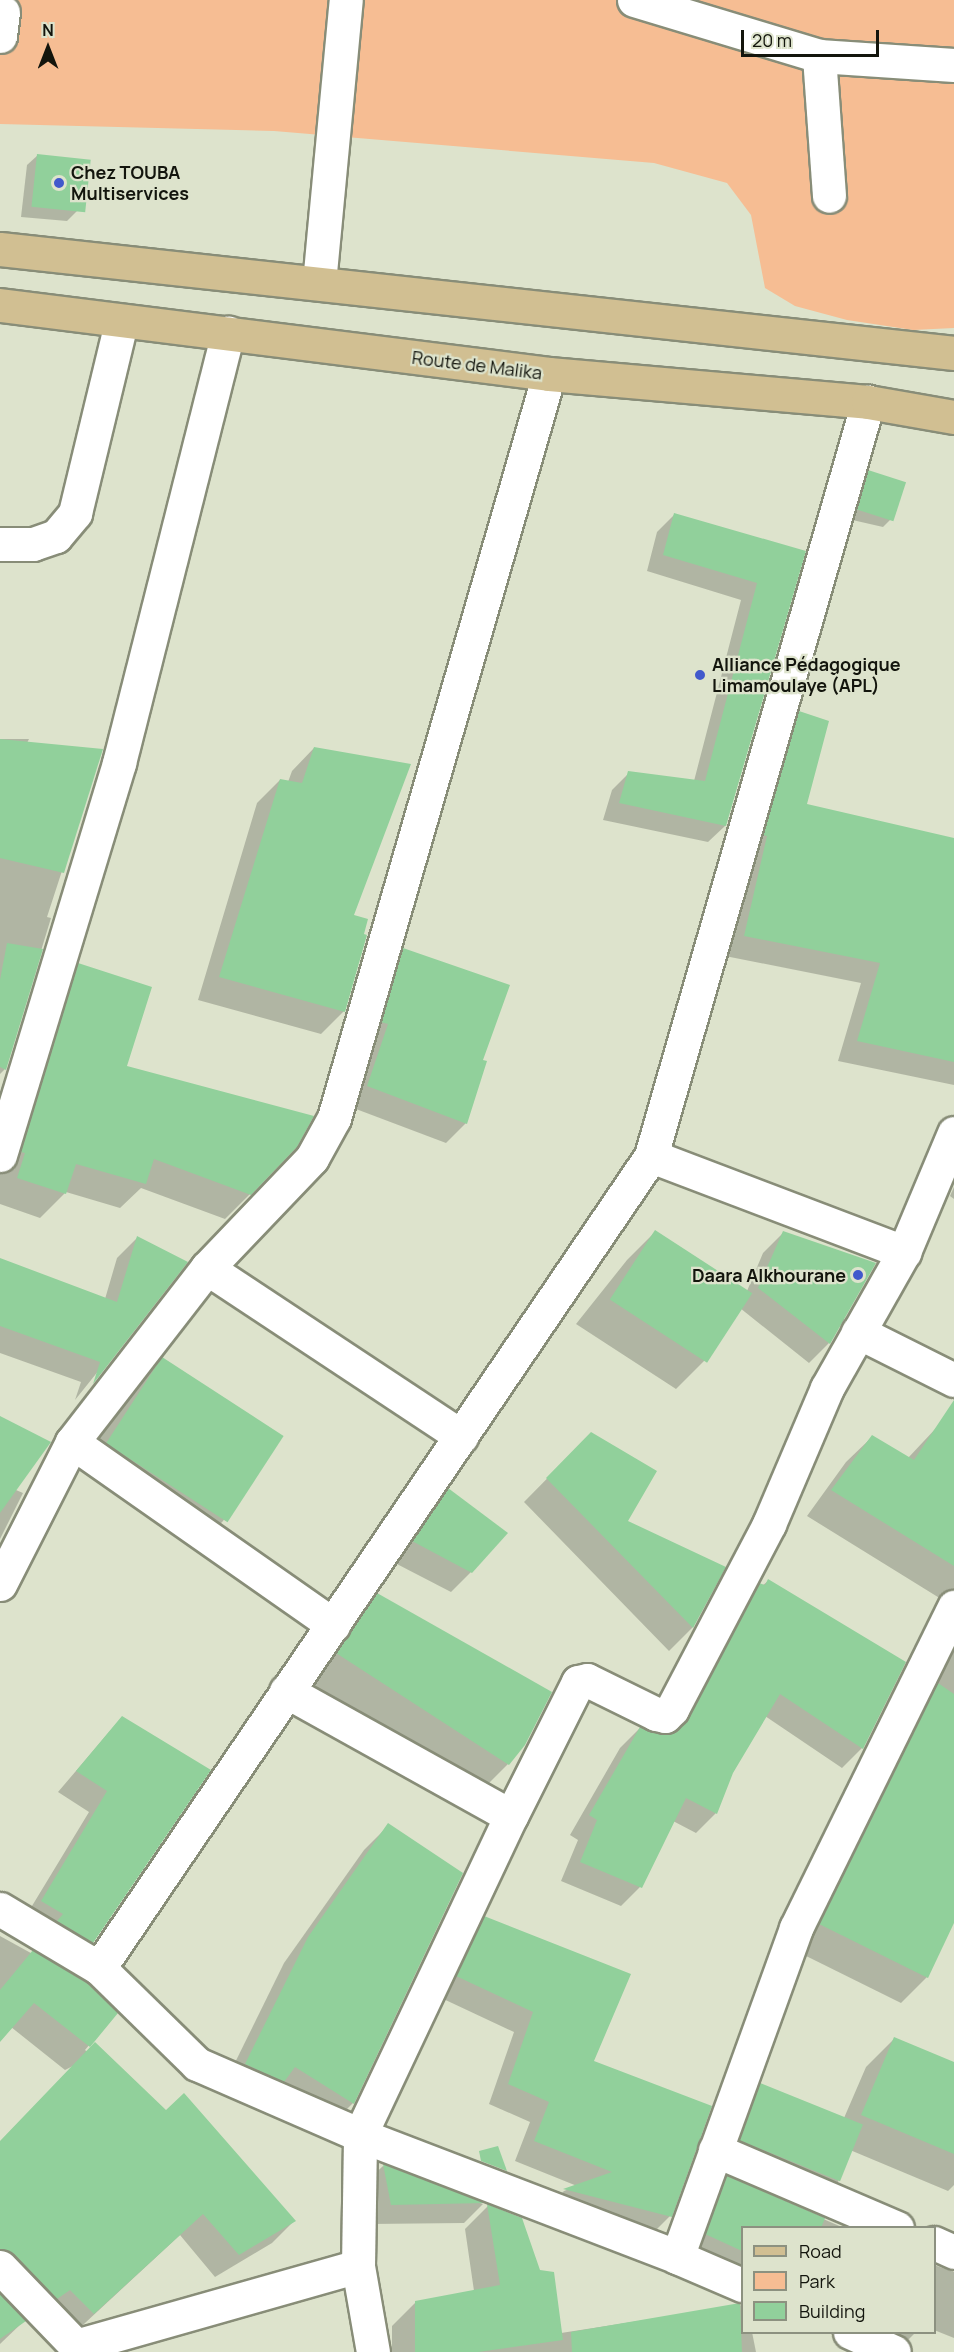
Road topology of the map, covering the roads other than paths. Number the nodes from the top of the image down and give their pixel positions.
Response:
1 (346, 0) edge
2 (634, 0) edge
3 (819, 56) junction
4 (954, 65) edge
5 (828, 196) dead end
6 (0, 249) edge
7 (319, 283) junction
8 (0, 305) edge
9 (121, 323) junction
10 (228, 333) junction
11 (954, 353) edge
12 (549, 374) junction
13 (868, 402) junction
14 (954, 417) edge
15 (0, 544) edge
16 (9, 1094) edge
17 (954, 1132) edge
18 (0, 1155) edge
19 (651, 1156) junction
20 (904, 1252) junction
21 (207, 1268) junction
22 (858, 1332) junction
23 (954, 1380) edge
24 (461, 1436) junction
25 (72, 1442) junction
26 (0, 1584) edge
27 (954, 1607) edge
28 (333, 1624) junction
29 (286, 1691) junction
30 (511, 1816) junction
31 (0, 1909) edge
32 (99, 1968) junction
33 (360, 2135) junction
34 (715, 2150) junction
35 (892, 2226) edge
36 (677, 2257) junction
37 (358, 2266) junction
38 (0, 2267) edge
39 (741, 2285) edge
40 (854, 2334) edge
41 (69, 2349) edge
42 (373, 2352) edge
43 (894, 2352) edge

1 - 7 street
2 - 3 street
3 - 4 street
3 - 5 street
6 - 7 main road
7 - 11 main road
8 - 9 main road, Route de Malika
9 - 10 main road, Route de Malika
9 - 15 street
10 - 12 main road, Route de Malika
10 - 16 street
12 - 13 main road, Route de Malika
12 - 21 street
13 - 14 main road, Route de Malika
13 - 19 street
16 - 18 street
17 - 20 street
19 - 20 street
19 - 24 street
20 - 22 street
21 - 24 street
21 - 25 street
22 - 23 street
22 - 30 street
24 - 28 street
25 - 26 street
25 - 28 street
27 - 34 street
28 - 29 street
29 - 30 street
29 - 32 street
30 - 33 street
31 - 32 street
32 - 33 street
33 - 36 street
33 - 37 street
34 - 35 street
34 - 36 street
36 - 39 street
37 - 41 street
37 - 42 street
38 - 41 street
40 - 43 street

